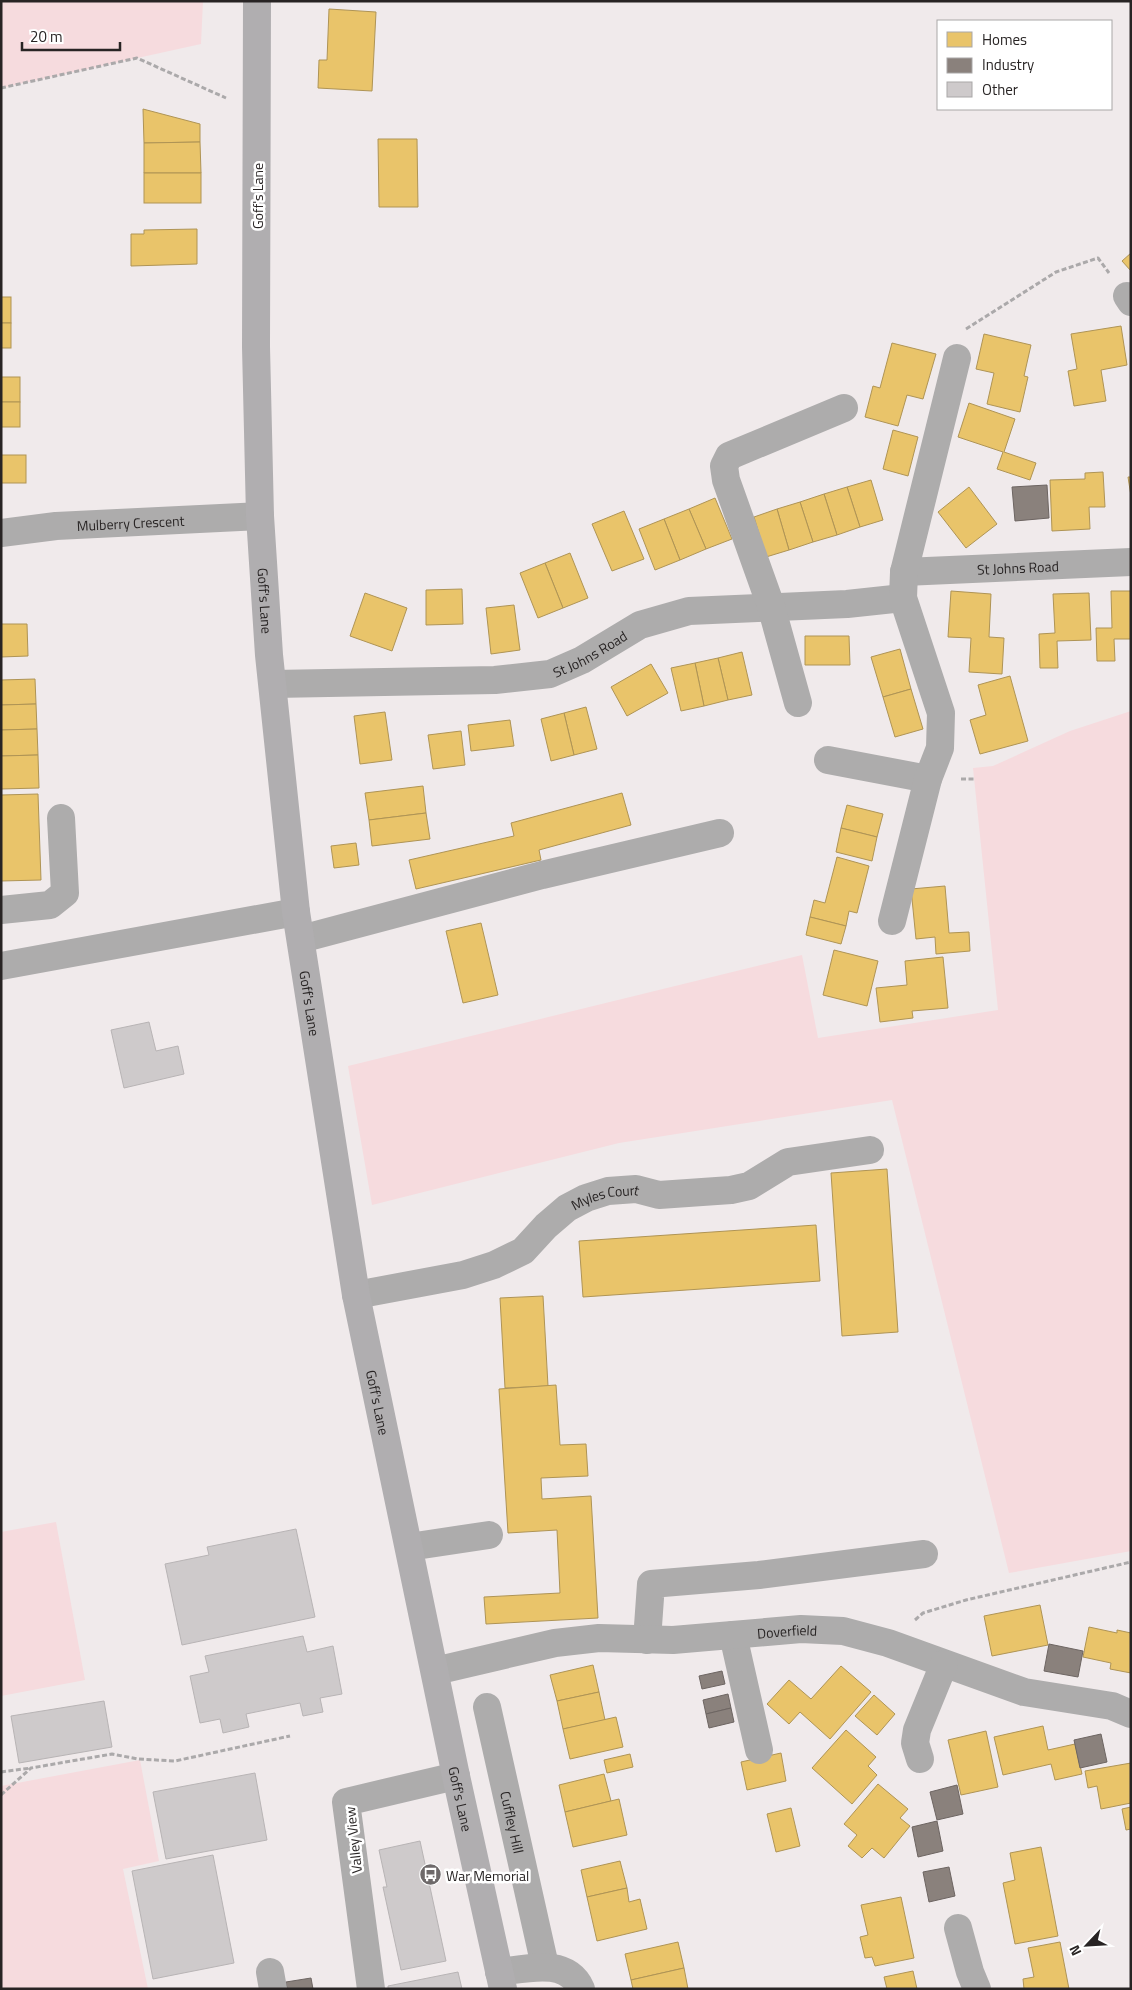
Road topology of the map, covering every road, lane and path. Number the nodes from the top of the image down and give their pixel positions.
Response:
1 (257, 1) edge
2 (1, 88) edge
3 (257, 112) junction
4 (1129, 299) edge
5 (957, 358) joint
6 (844, 408) dead end
7 (260, 516) junction
8 (1, 532) edge
9 (1131, 562) edge
10 (903, 585) junction
11 (772, 606) junction
12 (273, 684) junction
13 (798, 704) dead end
14 (828, 760) dead end
15 (928, 779) junction
16 (61, 818) dead end
17 (720, 833) dead end
18 (1, 910) edge
19 (296, 912) junction
20 (892, 921) dead end
21 (301, 939) junction
22 (1, 966) edge
23 (870, 1150) dead end
24 (356, 1295) junction
25 (489, 1535) dead end
26 (409, 1547) junction
27 (924, 1554) dead end
28 (1131, 1562) edge
29 (733, 1635) junction
30 (648, 1640) junction
31 (888, 1643) junction
32 (944, 1664) junction
33 (435, 1671) junction
34 (487, 1707) dead end
35 (1131, 1714) edge
36 (290, 1736) dead end
37 (759, 1750) dead end
38 (920, 1759) dead end
39 (31, 1768) junction
40 (1, 1772) edge
41 (456, 1776) junction
42 (1, 1795) edge
43 (958, 1928) dead end
44 (545, 1966) junction
45 (501, 1981) edge
46 (371, 1989) edge
47 (581, 1989) edge
48 (977, 1989) edge

1 - 3 main road, Goff's Lane
2 - 3 path
3 - 7 main road, Goff's Lane
4 - 5 path
5 - 10 street
6 - 11 street
7 - 8 street, Mulberry Crescent
7 - 12 main road, Goff's Lane
9 - 10 street, St Johns Road
10 - 11 street, St Johns Road
10 - 15 street
11 - 12 street, St Johns Road
11 - 13 street
12 - 19 main road, Goff's Lane
14 - 15 street
15 - 20 street
16 - 18 street
17 - 21 street
19 - 21 main road, Goff's Lane
19 - 22 street
21 - 24 main road, Goff's Lane
23 - 24 street, Myles Court
24 - 26 main road, Goff's Lane
25 - 26 street
26 - 33 main road, Goff's Lane
27 - 30 street
28 - 31 path
29 - 30 street, Doverfield
29 - 31 street, Doverfield
29 - 37 street
30 - 33 street, Doverfield
31 - 32 street, Doverfield
32 - 35 street, Doverfield
32 - 38 street
33 - 41 main road, Goff's Lane
34 - 44 street, Cuffley Hill
36 - 39 path
39 - 40 path
39 - 42 path
41 - 45 main road, Goff's Lane
41 - 46 street, Valley View
43 - 48 street
44 - 45 street
44 - 47 street

